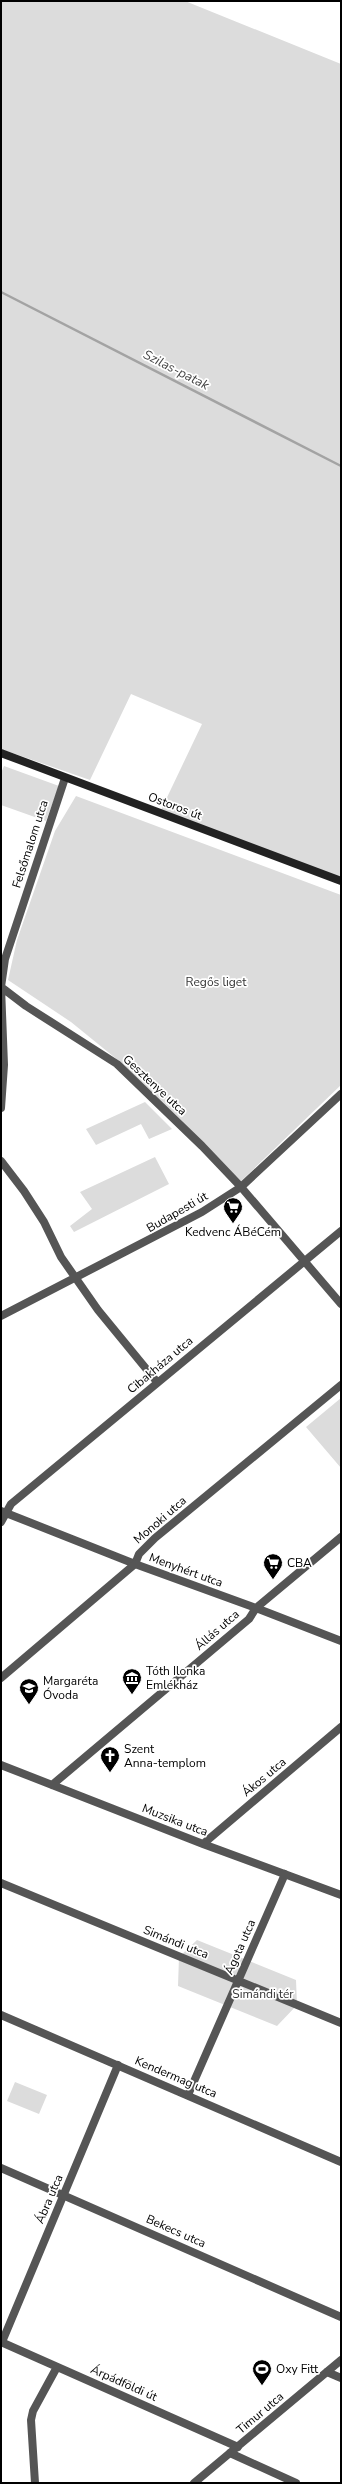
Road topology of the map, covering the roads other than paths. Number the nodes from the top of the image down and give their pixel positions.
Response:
1 (1, 753) edge
2 (64, 778) junction
3 (341, 881) edge
4 (1, 987) edge
5 (341, 1094) edge
6 (1, 1108) edge
7 (1, 1161) edge
8 (241, 1187) junction
9 (341, 1231) edge
10 (305, 1261) junction
11 (77, 1278) junction
12 (341, 1304) edge
13 (1, 1316) edge
14 (157, 1382) junction
15 (341, 1385) edge
16 (4, 1513) edge
17 (1, 1522) edge
18 (341, 1537) edge
19 (135, 1564) junction
20 (256, 1608) junction
21 (341, 1640) edge
22 (1, 1678) edge
23 (341, 1727) edge
24 (1, 1765) edge
25 (52, 1785) junction
26 (203, 1844) junction
27 (285, 1874) junction
28 (1, 1883) edge
29 (341, 1894) edge
30 (238, 1980) junction
31 (1, 2015) edge
32 (341, 2023) edge
33 (118, 2065) junction
34 (188, 2095) junction
35 (341, 2162) edge
36 (1, 2168) edge
37 (64, 2195) junction
38 (341, 2317) edge
39 (1, 2342) edge
40 (341, 2360) edge
41 (57, 2367) junction
42 (327, 2372) junction
43 (341, 2378) edge
44 (238, 2447) junction
45 (230, 2453) junction
46 (35, 2483) edge
47 (194, 2483) edge
48 (296, 2483) edge

1 - 2 main road, Ostoros út
2 - 3 main road, Ostoros út
2 - 4 street, Felsőmalom utca
4 - 6 street, Felsőmalom utca
4 - 8 street, Gesztenye utca
5 - 8 street, Budapesti út
7 - 11 street
8 - 10 street, Gesztenye utca
8 - 11 street, Budapesti út
9 - 10 street, Cibakháza utca
10 - 12 street, Gesztenye utca
10 - 14 street, Cibakháza utca
11 - 13 street, Budapesti út
11 - 14 street
14 - 16 street, Cibakháza utca
15 - 19 street, Monoki utca
16 - 17 street, Cibakháza utca
16 - 19 street, Menyhért utca
18 - 20 street, Állás utca
19 - 20 street, Menyhért utca
19 - 22 street, Monoki utca
20 - 21 street, Menyhért utca
20 - 25 street, Állás utca
23 - 26 street, Ákos utca
24 - 25 street, Muzsika utca
25 - 26 street, Muzsika utca
26 - 27 street, Muzsika utca
27 - 29 street, Muzsika utca
27 - 30 street, Ágota utca
28 - 30 street, Simándi utca
30 - 32 street, Simándi utca
30 - 34 street, Ágota utca
31 - 33 street, Kendermag utca
33 - 34 street, Kendermag utca
33 - 37 street, Ábra utca
34 - 35 street, Kendermag utca
36 - 37 street, Bekecs utca
37 - 38 street, Bekecs utca
37 - 39 street, Ábra utca
39 - 41 street, Árpádföldi út
40 - 42 street, Timur utca
41 - 44 street, Árpádföldi út
41 - 46 street
42 - 43 street
42 - 44 street, Timur utca
44 - 45 street, Timur utca
45 - 47 street, Timur utca
45 - 48 street

